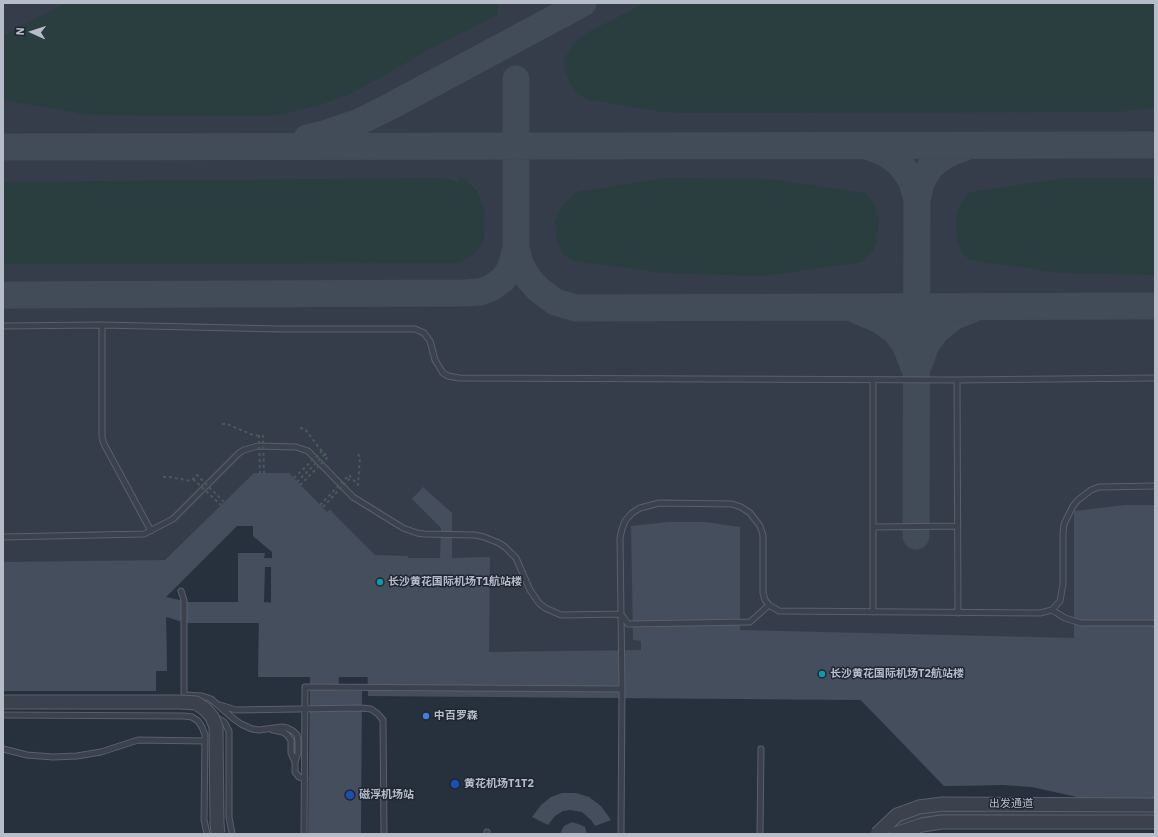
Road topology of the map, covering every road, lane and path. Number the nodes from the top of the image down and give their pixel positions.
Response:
1 (102, 325) junction
2 (3, 326) edge
3 (1155, 378) edge
4 (873, 380) junction
5 (957, 380) junction
6 (222, 424) dead end
7 (300, 428) dead end
8 (259, 435) junction
9 (322, 451) junction
10 (325, 454) junction
11 (357, 454) dead end
12 (260, 473) dead end
13 (264, 473) dead end
14 (163, 477) dead end
15 (351, 477) junction
16 (294, 478) dead end
17 (194, 479) junction
18 (297, 482) dead end
19 (300, 484) dead end
20 (1155, 486) edge
21 (224, 502) dead end
22 (221, 505) dead end
23 (320, 505) dead end
24 (323, 507) dead end
25 (958, 526) junction
26 (873, 527) junction
27 (151, 531) junction
28 (3, 537) edge
29 (181, 591) dead end
30 (769, 605) junction
31 (1052, 610) junction
32 (873, 612) junction
33 (958, 612) junction
34 (621, 614) junction
35 (1155, 624) edge
36 (622, 689) junction
37 (183, 697) junction
38 (3, 701) edge
39 (220, 705) junction
40 (3, 706) edge
41 (200, 708) junction
42 (305, 709) junction
43 (3, 715) edge
44 (205, 741) junction
45 (3, 749) edge
46 (761, 749) dead end
47 (204, 763) junction
48 (305, 779) junction
49 (1155, 805) edge
50 (1155, 813) edge
51 (1155, 822) edge
52 (212, 833) edge
53 (232, 834) edge
54 (304, 834) edge
55 (384, 834) edge
56 (621, 834) edge
57 (760, 834) edge
58 (877, 834) edge
59 (888, 834) edge
60 (895, 834) edge

1 - 2 lane
1 - 4 lane
1 - 27 lane
3 - 5 lane
4 - 5 lane
4 - 26 lane
5 - 25 lane
6 - 8 path, bridge
7 - 9 path, bridge
8 - 12 path, bridge
8 - 13 path, bridge
9 - 10 path, bridge
9 - 16 path, bridge
10 - 18 path, bridge
10 - 19 path, bridge
11 - 15 path, bridge
14 - 17 path, bridge
15 - 23 path, bridge
15 - 24 path, bridge
17 - 21 path, bridge
17 - 22 path, bridge
20 - 31 lane
25 - 26 lane
25 - 33 lane
26 - 32 lane
27 - 28 lane
27 - 34 lane
29 - 37 lane
30 - 32 lane
30 - 34 lane
30 - 34 lane
31 - 33 lane
31 - 35 lane
32 - 33 lane
34 - 36 lane
36 - 42 lane
36 - 56 lane
37 - 38 lane
37 - 39 lane
37 - 41 lane
38 - 52 street, bridge
39 - 42 lane
39 - 48 lane
40 - 41 lane
41 - 47 lane
41 - 53 lane
42 - 48 lane
42 - 55 lane
43 - 44 lane
44 - 45 lane
44 - 47 lane
46 - 57 lane
47 - 52 lane
48 - 54 lane
49 - 58 street, 出发通道, bridge
50 - 59 lane
51 - 60 street, bridge

